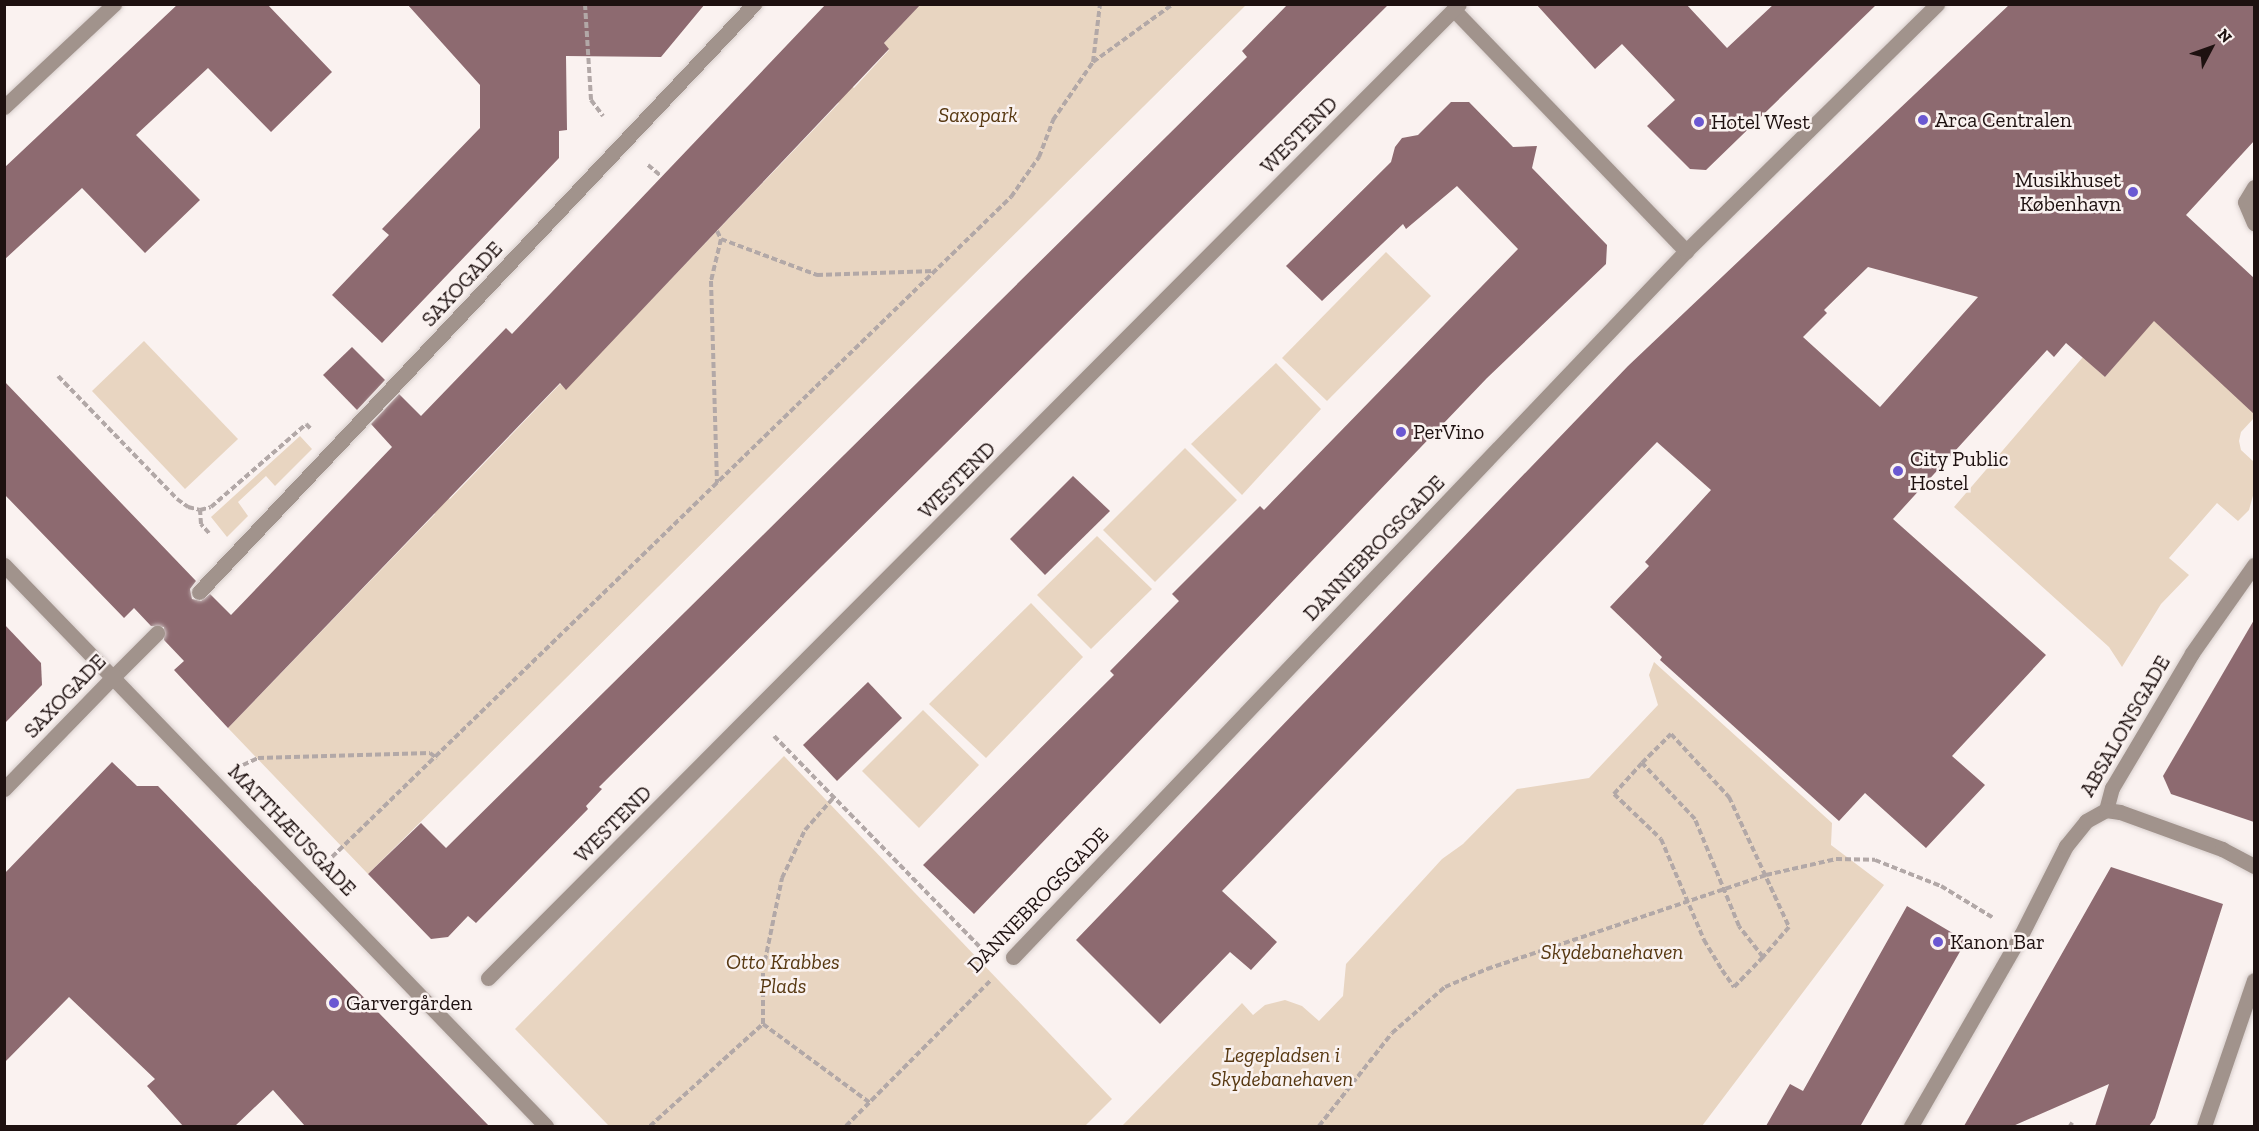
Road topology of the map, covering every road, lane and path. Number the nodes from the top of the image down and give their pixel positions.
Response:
1 (114, 4) edge
2 (585, 4) edge
3 (754, 4) edge
4 (1100, 4) edge
5 (1173, 4) edge
6 (1937, 4) edge
7 (1456, 7) edge
8 (1094, 62) junction
9 (4, 107) edge
10 (622, 144) junction
11 (661, 176) dead end
12 (2254, 187) edge
13 (2254, 223) edge
14 (717, 231) dead end
15 (721, 238) junction
16 (1686, 251) junction
17 (934, 271) junction
18 (58, 376) dead end
19 (333, 452) junction
20 (717, 483) junction
21 (200, 510) junction
22 (212, 537) dead end
23 (4, 565) edge
24 (2254, 565) edge
25 (199, 592) dead end
26 (158, 633) dead end
27 (114, 676) junction
28 (753, 714) junction
29 (436, 758) junction
30 (1642, 763) junction
31 (213, 778) junction
32 (4, 789) edge
33 (835, 796) junction
34 (2106, 810) junction
35 (343, 847) dead end
36 (2254, 866) edge
37 (1766, 875) junction
38 (1726, 887) junction
39 (1688, 899) junction
40 (2021, 935) junction
41 (1013, 957) joint
42 (1763, 957) junction
43 (1001, 969) junction
44 (488, 978) dead end
45 (2254, 980) edge
46 (763, 1024) junction
47 (870, 1102) junction
48 (546, 1126) edge
49 (650, 1126) edge
50 (846, 1126) edge
51 (1319, 1126) edge
52 (1911, 1126) edge
53 (2204, 1126) edge

1 - 9 street
2 - 10 path
3 - 10 street, SAXOGADE
4 - 8 path
5 - 8 path
6 - 16 street, DANNEBROGSGADE
7 - 16 street, WESTEND
7 - 28 street, WESTEND
8 - 17 path
10 - 11 path
10 - 19 street, SAXOGADE
12 - 13 street
14 - 15 path
15 - 17 path
15 - 20 path
16 - 41 street, DANNEBROGSGADE
17 - 20 path
18 - 21 path
19 - 21 path
19 - 25 street, SAXOGADE
20 - 29 path
21 - 22 path
23 - 27 street, MATTHÆUSGADE
24 - 34 street, ABSALONSGADE
26 - 27 street, SAXOGADE
27 - 31 street, MATTHÆUSGADE
27 - 32 street, SAXOGADE
28 - 33 path
28 - 44 street, WESTEND
29 - 31 path
29 - 35 path
30 - 37 path
30 - 38 path
30 - 39 path
31 - 48 street, MATTHÆUSGADE
33 - 43 path
33 - 46 path
34 - 36 street
34 - 40 street, ABSALONSGADE
37 - 38 path
37 - 40 path
37 - 42 path
38 - 39 path
38 - 42 path
39 - 42 path
39 - 51 path
40 - 52 street, ABSALONSGADE
41 - 43 path, DANNEBROGSGADE
43 - 47 path, DANNEBROGSGADE
45 - 53 street
46 - 47 path
46 - 49 path
47 - 50 path, DANNEBROGSGADE

